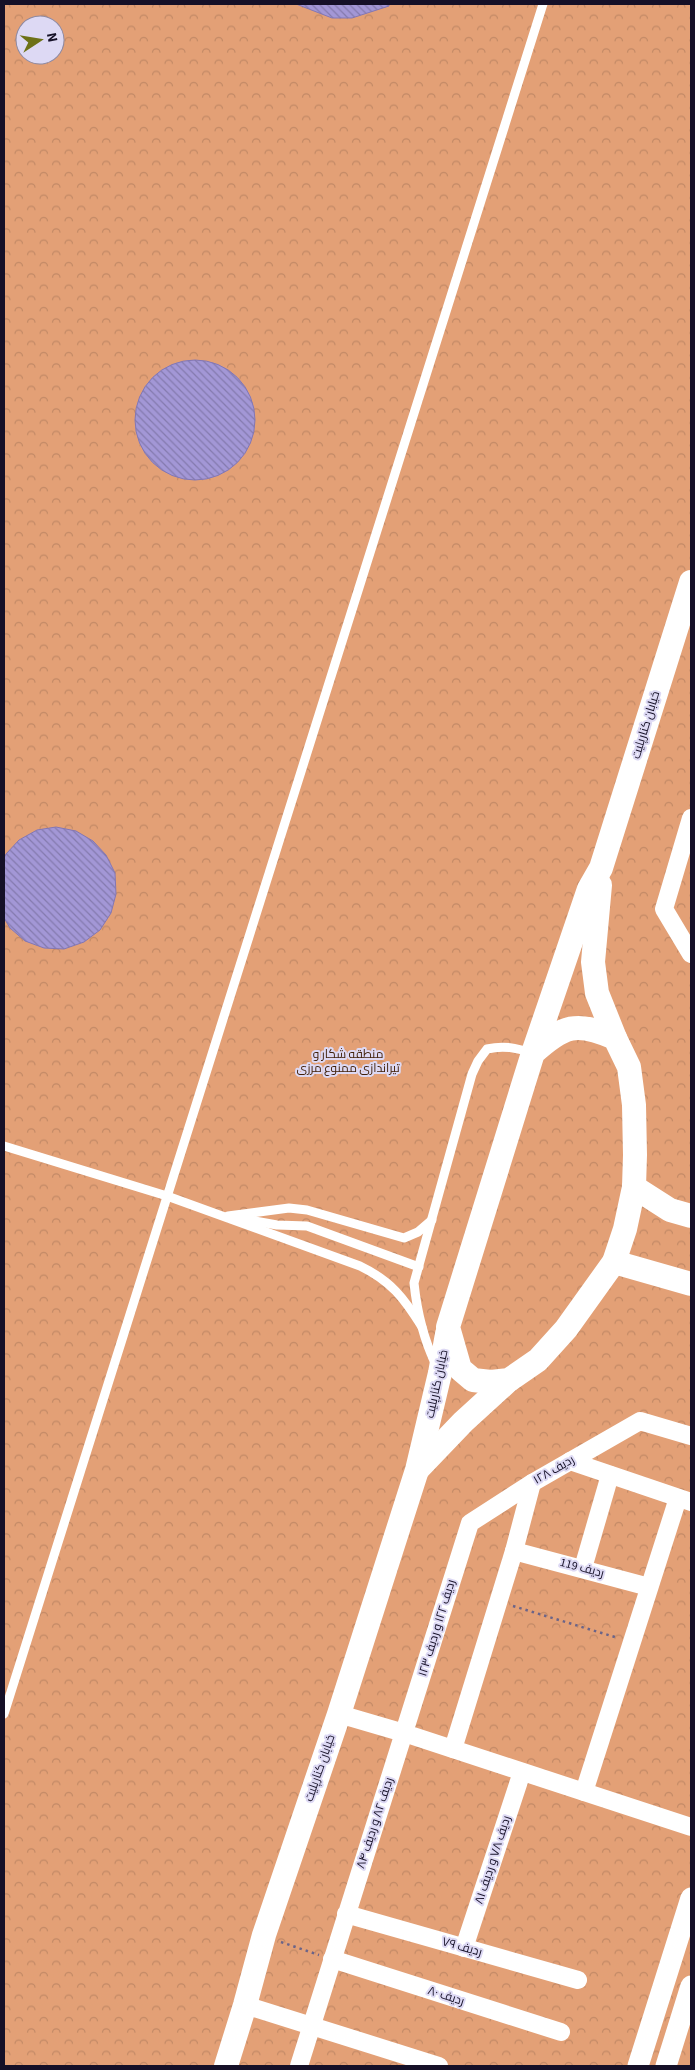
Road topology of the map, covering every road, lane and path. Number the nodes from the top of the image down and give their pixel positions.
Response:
1 (543, 4) edge
2 (691, 582) edge
3 (688, 606) edge
4 (691, 818) edge
5 (601, 868) junction
6 (691, 954) edge
7 (615, 1038) junction
8 (533, 1053) junction
9 (4, 1146) edge
10 (634, 1187) junction
11 (167, 1196) junction
12 (222, 1216) junction
13 (691, 1216) edge
14 (432, 1220) junction
15 (614, 1262) junction
16 (419, 1267) junction
17 (691, 1284) edge
18 (422, 1327) junction
19 (448, 1327) junction
20 (440, 1374) junction
21 (509, 1380) junction
22 (691, 1436) edge
23 (570, 1461) junction
24 (417, 1470) junction
25 (610, 1475) junction
26 (532, 1483) junction
27 (685, 1500) edge
28 (470, 1523) joint
29 (514, 1551) junction
30 (583, 1568) junction
31 (649, 1587) junction
32 (498, 1602) junction
33 (632, 1643) junction
34 (4, 1714) edge
35 (339, 1714) junction
36 (404, 1733) junction
37 (453, 1749) junction
38 (522, 1772) junction
39 (584, 1792) junction
40 (691, 1827) edge
41 (691, 1898) edge
42 (346, 1914) junction
43 (264, 1935) junction
44 (464, 1948) junction
45 (332, 1959) junction
46 (578, 1980) dead end
47 (691, 1986) edge
48 (245, 2006) junction
49 (311, 2026) junction
50 (561, 2032) dead end
51 (226, 2066) edge
52 (299, 2066) edge
53 (438, 2066) edge
54 (638, 2066) edge
55 (666, 2066) edge

1 - 11 lane
2 - 3 main road, خیابان کنارپلیت
3 - 5 main road, خیابان کنارپلیت
4 - 6 street
5 - 7 main road, خیابان کنارپلیت
5 - 8 main road, خیابان کنارپلیت
7 - 8 main road
7 - 10 main road, خیابان کنارپلیت
8 - 14 lane
8 - 19 main road, خیابان کنارپلیت
9 - 11 lane
10 - 13 main road
10 - 15 main road, خیابان کنارپلیت
11 - 12 lane
11 - 34 lane
12 - 14 lane
12 - 16 lane
12 - 18 lane
14 - 16 lane
15 - 17 main road
15 - 21 main road, خیابان کنارپلیت
16 - 18 lane
18 - 20 lane
19 - 20 main road, خیابان کنارپلیت
19 - 21 main road
20 - 24 main road, خیابان کنارپلیت
21 - 24 main road, خیابان کنارپلیت
22 - 23 street, ردیف ۱۲۸
23 - 25 street
23 - 26 street, ردیف ۱۲۸
24 - 35 main road, خیابان کنارپلیت
25 - 27 street
25 - 30 street
26 - 28 street, ردیف ۱۲۸
26 - 29 street
27 - 31 street
28 - 36 street, ردیف ۱۲۲ و ردیف ۱۲۳
29 - 30 street, ردیف 119
29 - 32 street
30 - 31 street, ردیف 119
31 - 33 street
32 - 33 path
32 - 37 street
33 - 39 street
35 - 36 street
35 - 43 main road, خیابان کنارپلیت
36 - 37 street
36 - 42 street, ردیف ۸۲ و ردیف ۸۴
37 - 38 street
38 - 39 street
38 - 44 street, ردیف ۷۸ و ردیف ۸۱
39 - 40 street
41 - 54 street
42 - 44 street, ردیف ۷۹
42 - 45 street, ردیف ۸۲ و ردیف ۸۴
43 - 45 path
43 - 48 main road, خیابان کنارپلیت
44 - 46 street, ردیف ۷۹
45 - 49 street, ردیف ۸۲ و ردیف ۸۴
45 - 50 street, ردیف ۸۰
47 - 55 street
48 - 49 street
48 - 51 main road, خیابان کنارپلیت
49 - 52 street, ردیف ۸۲ و ردیف ۸۴
49 - 53 street

